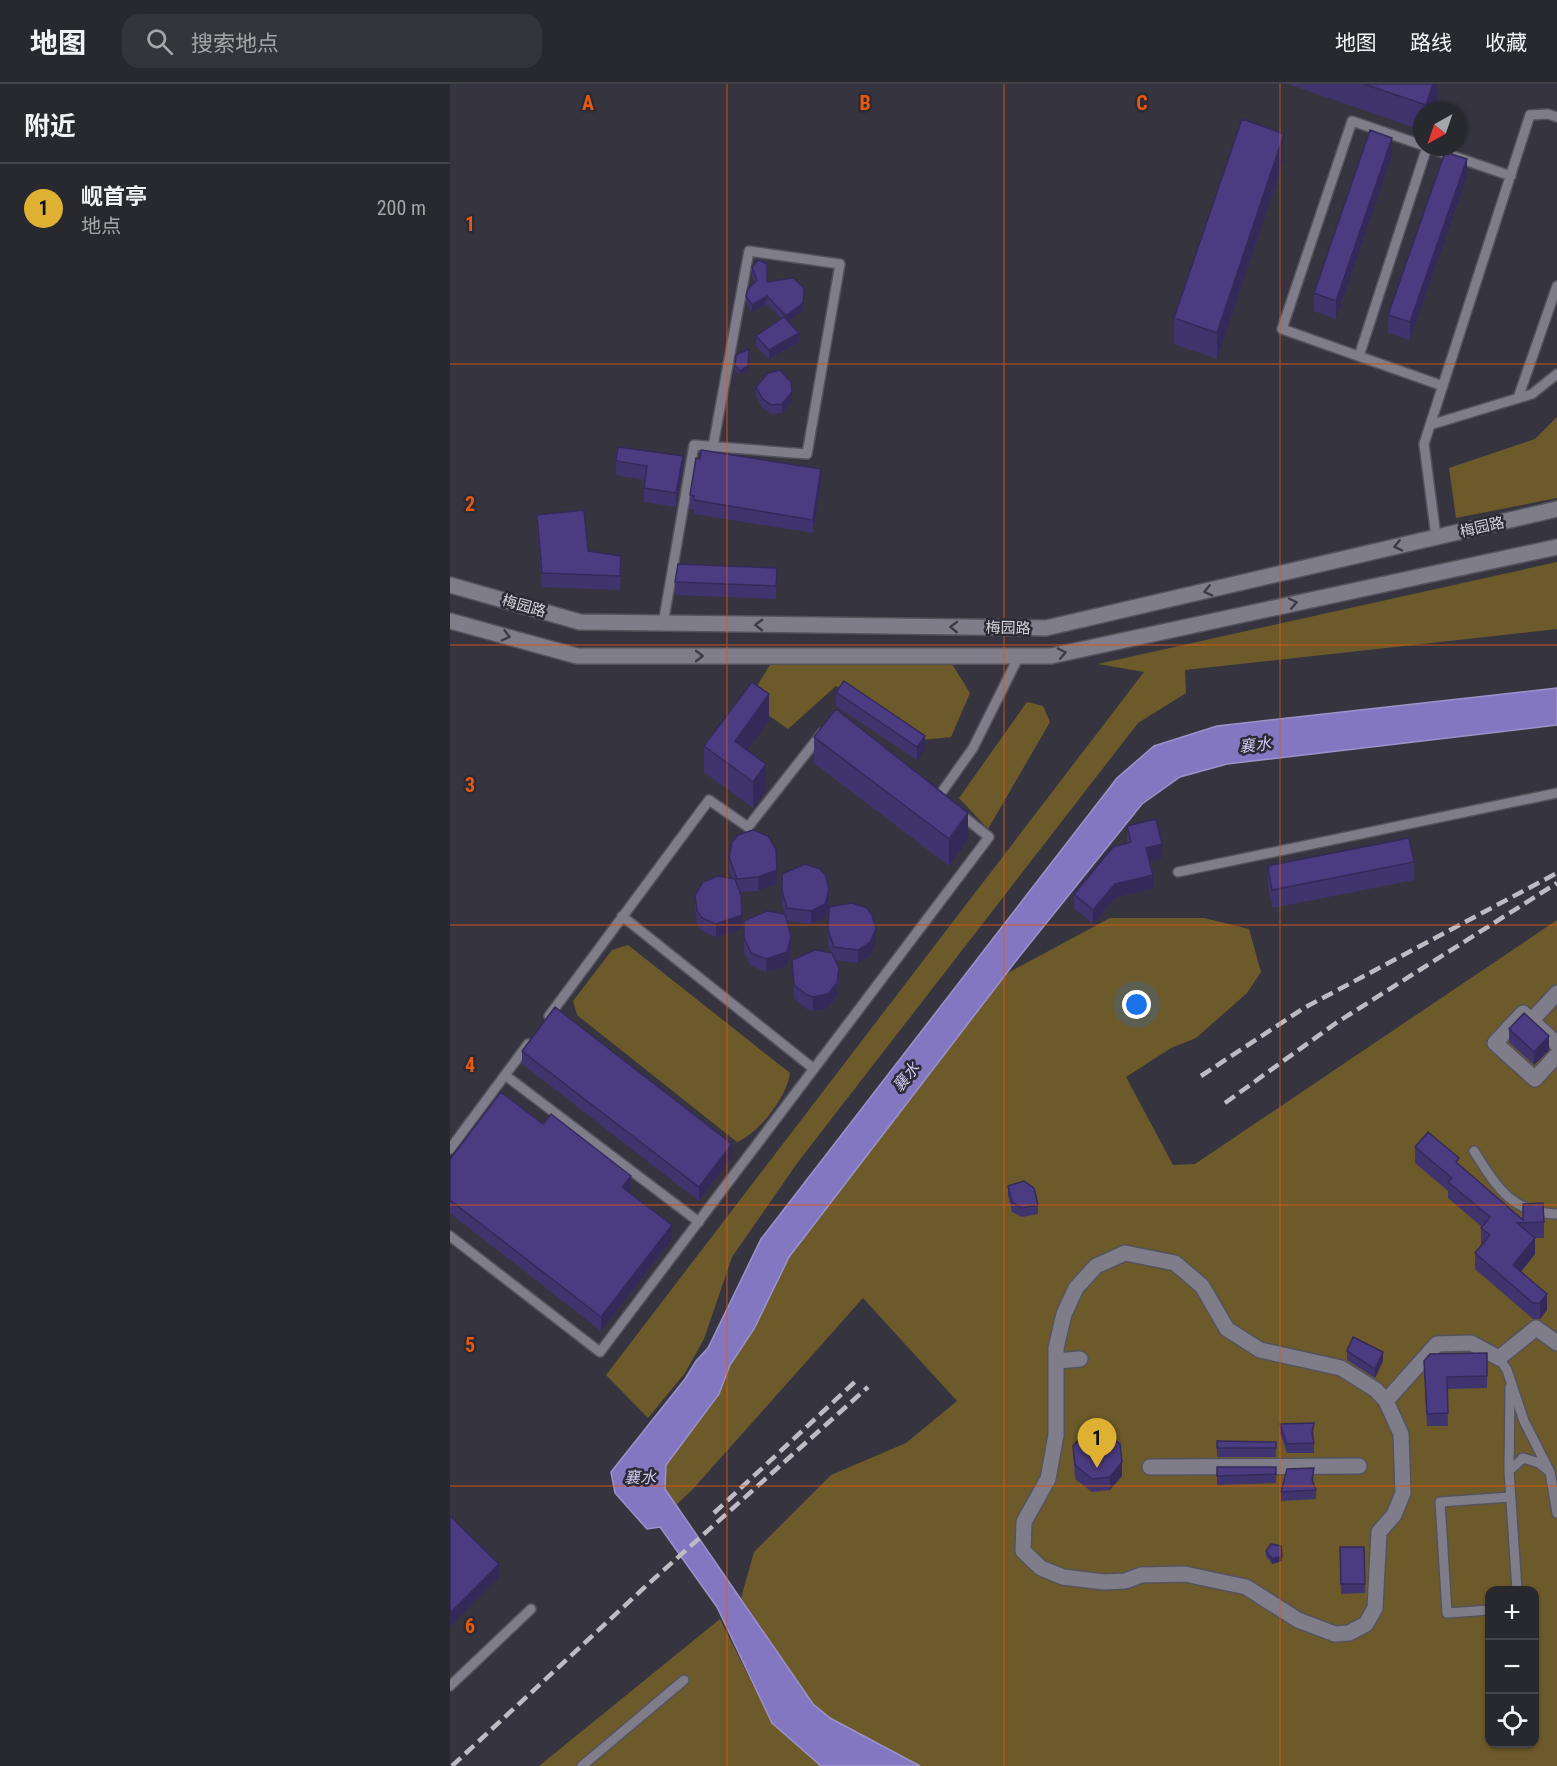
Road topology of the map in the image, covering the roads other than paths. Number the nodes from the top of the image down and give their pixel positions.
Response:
1 (1557, 117) edge
2 (1413, 142) edge
3 (1424, 156) edge
4 (1453, 156) edge
5 (1510, 176) junction
6 (1557, 286) edge
7 (1359, 356) junction
8 (1557, 374) edge
9 (1443, 386) junction
10 (1518, 398) junction
11 (1430, 425) junction
12 (713, 446) junction
13 (1557, 509) edge
14 (1436, 537) junction
15 (1557, 547) edge
16 (450, 585) edge
17 (450, 621) edge
18 (663, 624) junction
19 (1019, 656) junction
20 (826, 728) edge
21 (929, 789) edge
22 (1557, 793) edge
23 (939, 796) junction
24 (1178, 872) dead end
25 (622, 916) junction
26 (1557, 994) edge
27 (1532, 1020) junction
28 (539, 1028) edge
29 (532, 1038) edge
30 (1557, 1046) edge
31 (814, 1069) junction
32 (505, 1075) junction
33 (450, 1149) edge
34 (1474, 1151) dead end
35 (1557, 1214) edge
36 (699, 1222) junction
37 (450, 1236) edge
38 (1557, 1343) edge
39 (1499, 1358) junction
40 (1080, 1359) dead end
41 (1057, 1361) junction
42 (1511, 1383) junction
43 (1386, 1401) junction
44 (1359, 1466) dead end
45 (1150, 1467) dead end
46 (1509, 1471) junction
47 (1550, 1472) junction
48 (1510, 1497) junction
49 (1557, 1514) edge
50 (1516, 1586) edge
51 (531, 1609) dead end
52 (1485, 1610) edge
53 (684, 1680) dead end
54 (450, 1686) edge
55 (582, 1766) edge

1 - 5 lane
2 - 7 lane
3 - 7 lane
4 - 5 lane
5 - 9 lane
6 - 10 lane
7 - 9 lane
8 - 10 lane
9 - 11 lane
10 - 11 lane
11 - 14 lane
12 - 12 lane
12 - 18 lane
13 - 14 main road, 梅园路
14 -> 18 main road, 梅园路
19 -> 15 main road, 梅园路
16 - 18 main road, 梅园路
17 -> 19 main road, 梅园路
19 - 23 lane
20 - 25 lane
21 - 23 lane
22 - 24 lane
23 - 31 lane
25 - 28 lane
25 - 31 lane
26 - 27 main road
27 - 30 main road
27 - 30 main road
29 - 32 lane
31 - 36 lane
32 - 33 lane
32 - 36 lane
34 - 35 lane
36 - 37 lane
38 - 39 main road
39 - 42 lane
39 - 43 main road
40 - 41 main road
41 - 43 main road
41 - 43 main road
42 - 46 lane
42 - 47 lane
44 - 45 main road
46 - 47 lane
46 - 48 lane
47 - 49 lane
48 - 50 lane
48 - 52 lane
51 - 54 lane
53 - 55 lane

